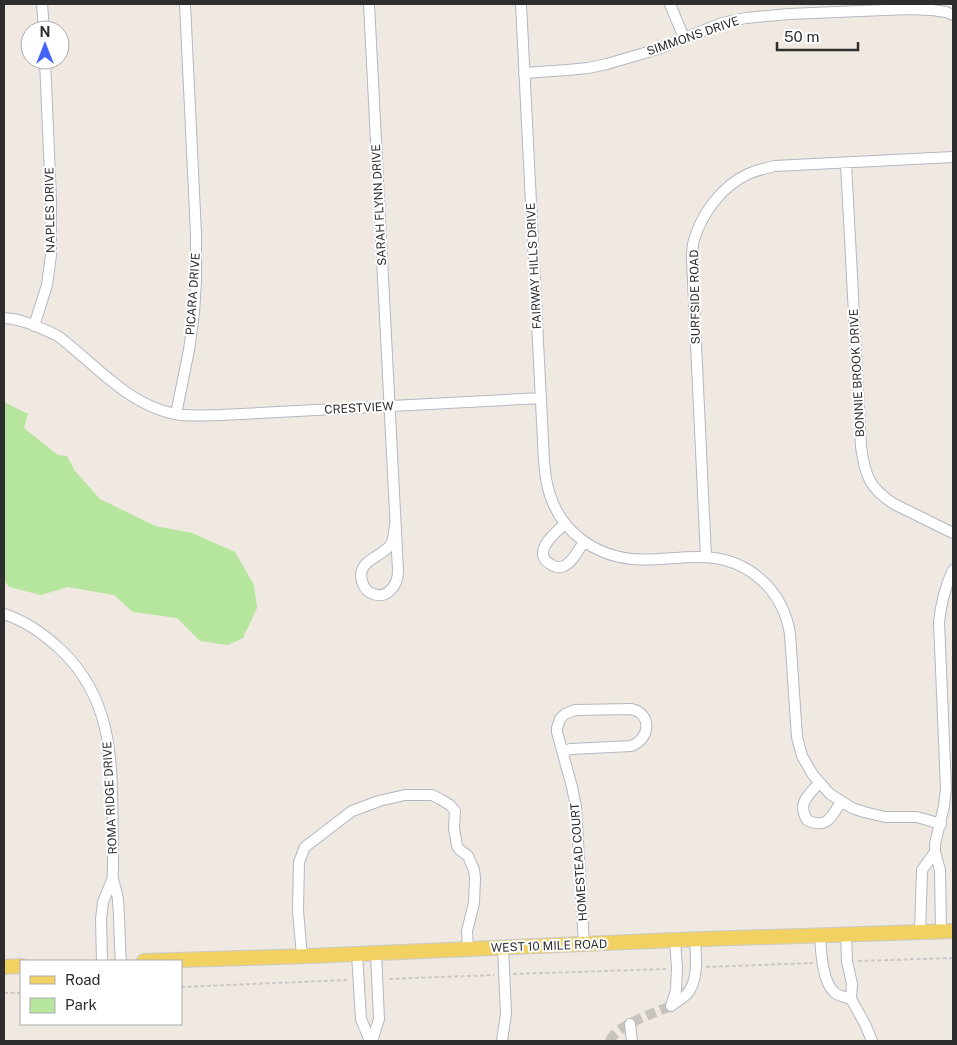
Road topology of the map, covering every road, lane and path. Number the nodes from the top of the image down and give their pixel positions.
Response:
1 (42, 4) edge
2 (186, 4) edge
3 (368, 4) edge
4 (521, 4) edge
5 (670, 4) edge
6 (953, 15) edge
7 (43, 20) edge
8 (684, 38) junction
9 (45, 70) edge
10 (524, 73) junction
11 (953, 157) edge
12 (846, 163) junction
13 (4, 318) edge
14 (34, 326) junction
15 (541, 398) junction
16 (390, 406) junction
17 (176, 414) junction
18 (565, 524) junction
19 (395, 525) junction
20 (953, 533) edge
21 (584, 542) junction
22 (706, 557) junction
23 (953, 570) edge
24 (4, 614) edge
25 (562, 751) junction
26 (819, 783) junction
27 (841, 802) junction
28 (941, 824) junction
29 (935, 852) junction
30 (113, 878) junction
31 (947, 931) edge
32 (920, 932) junction
33 (846, 934) junction
34 (820, 935) junction
35 (675, 940) junction
36 (695, 940) junction
37 (584, 944) junction
38 (503, 948) junction
39 (468, 949) junction
40 (376, 953) junction
41 (358, 954) junction
42 (302, 956) junction
43 (102, 960) edge
44 (121, 960) edge
45 (176, 960) edge
46 (20, 966) edge
47 (4, 967) edge
48 (671, 968) dead end
49 (504, 974) junction
50 (359, 980) junction
51 (377, 980) junction
52 (182, 987) edge
53 (4, 993) edge
54 (20, 993) edge
55 (851, 999) junction
56 (630, 1024) dead end
57 (371, 1041) edge
58 (502, 1041) edge
59 (632, 1041) edge
60 (872, 1041) edge

1 - 7 street
2 - 17 street, PICARA DRIVE
3 - 16 street, SARAH FLYNN DRIVE
4 - 10 street, FAIRWAY HILLS DRIVE
5 - 8 street
6 - 8 street, SIMMONS DRIVE
8 - 10 street, SIMMONS DRIVE
9 - 14 street, NAPLES DRIVE
10 - 15 street, FAIRWAY HILLS DRIVE
11 - 12 street, SURFSIDE ROAD
12 - 20 street, BONNIE BROOK DRIVE
12 - 22 street, SURFSIDE ROAD
13 - 14 street
14 - 17 street
15 - 16 street, CRESTVIEW
15 - 18 street, FAIRWAY HILLS DRIVE
16 - 17 street, CRESTVIEW
16 - 19 street, SARAH FLYNN DRIVE
18 - 21 street, FAIRWAY HILLS DRIVE
18 - 21 street
19 - 19 street, SARAH FLYNN DRIVE
21 - 22 street, FAIRWAY HILLS DRIVE
22 - 26 street, FAIRWAY HILLS DRIVE
23 - 28 street
24 - 30 street, ROMA RIDGE DRIVE
25 - 25 street, HOMESTEAD COURT
25 - 37 street, HOMESTEAD COURT
26 - 27 street, FAIRWAY HILLS DRIVE
26 - 27 street
27 - 28 street, FAIRWAY HILLS DRIVE
28 - 29 street
29 - 31 street
29 - 32 street
30 - 43 street, ROMA RIDGE DRIVE
30 - 44 street, ROMA RIDGE DRIVE
31 - 32 main road, WEST 10 MILE ROAD
32 - 33 main road, WEST 10 MILE ROAD
33 - 34 main road, WEST 10 MILE ROAD
33 - 55 street
34 - 36 main road, WEST 10 MILE ROAD
34 - 55 street
35 - 36 main road, WEST 10 MILE ROAD
35 - 36 street
35 - 37 main road, WEST 10 MILE ROAD
37 - 38 main road, WEST 10 MILE ROAD
38 - 39 main road, WEST 10 MILE ROAD
38 - 49 street
39 - 40 main road, WEST 10 MILE ROAD
39 - 42 street
40 - 41 main road, WEST 10 MILE ROAD
40 - 51 street
41 - 42 main road, WEST 10 MILE ROAD
41 - 50 street
42 - 45 main road, WEST 10 MILE ROAD
46 - 47 main road
48 - 49 path
49 - 51 path
49 - 58 street
50 - 52 path
50 - 57 street
51 - 57 street
53 - 54 path
55 - 60 street
56 - 59 street

